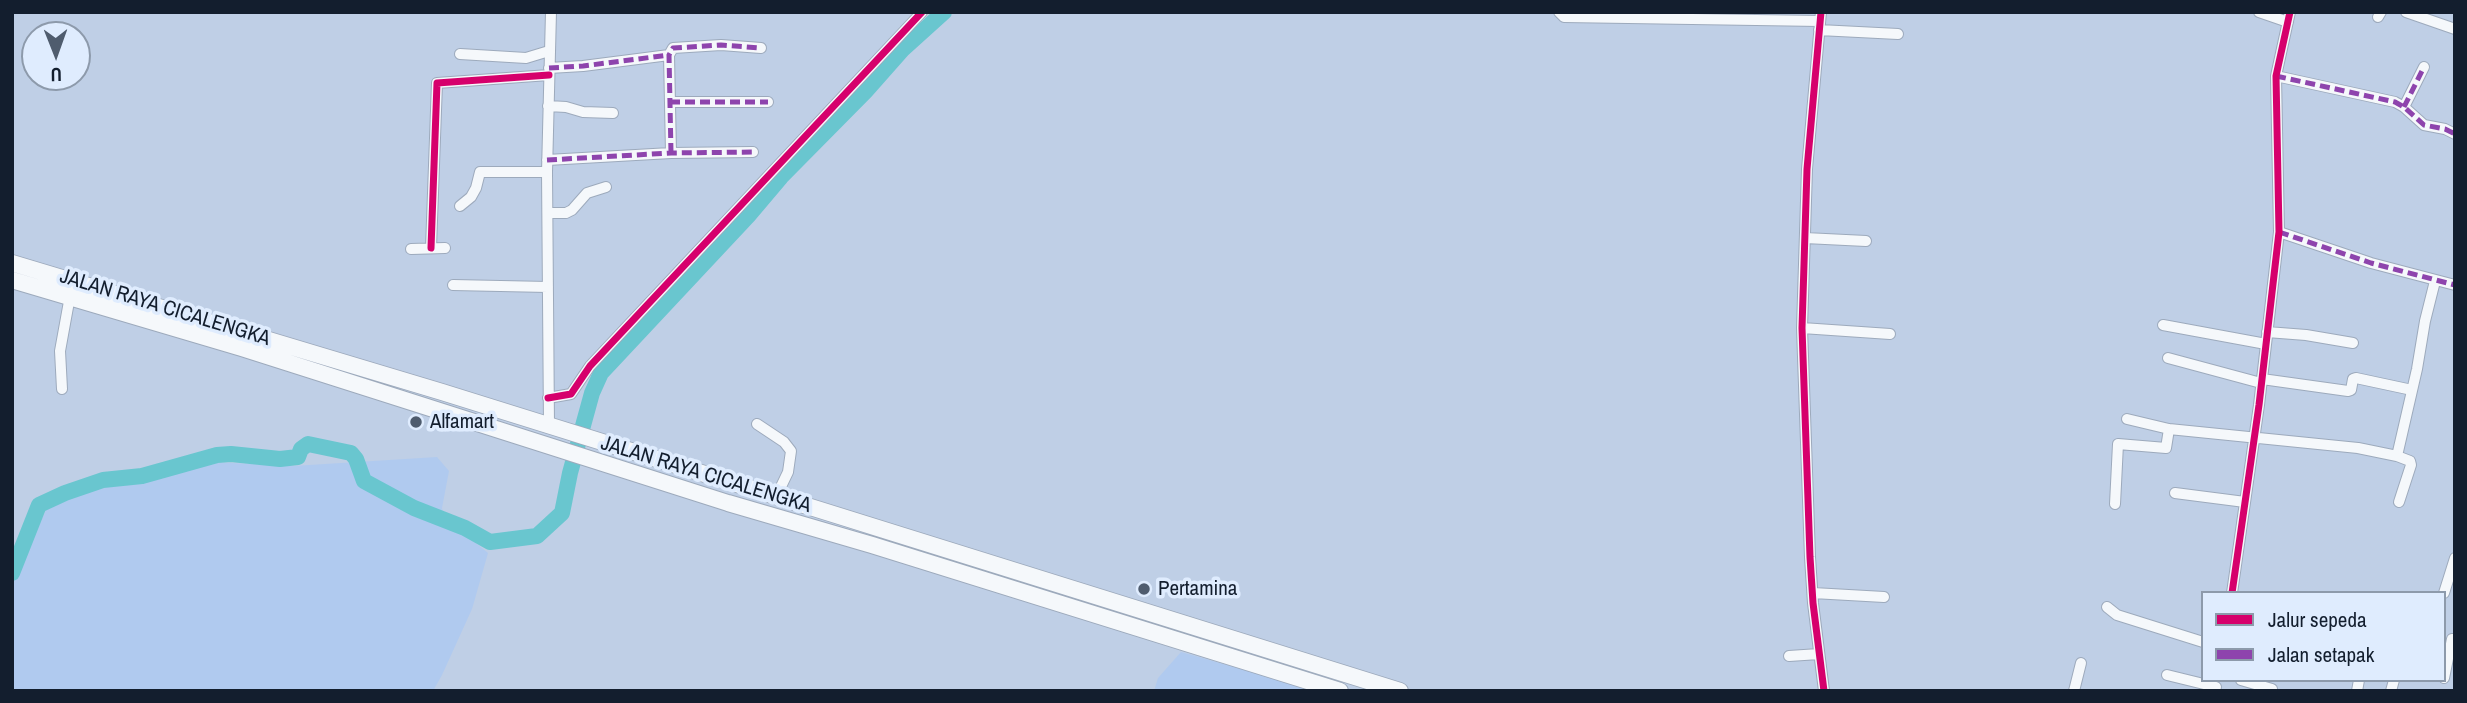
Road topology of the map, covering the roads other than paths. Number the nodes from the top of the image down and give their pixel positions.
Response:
1 (551, 12) edge
2 (922, 12) edge
3 (1559, 12) edge
4 (2259, 12) edge
5 (2406, 12) edge
6 (2426, 15) edge
7 (2289, 17) edge
8 (1820, 21) edge
9 (2455, 29) edge
10 (1898, 34) dead end
11 (761, 48) dead end
12 (549, 51) junction
13 (460, 54) dead end
14 (668, 55) junction
15 (2424, 67) dead end
16 (549, 72) junction
17 (2276, 76) junction
18 (670, 102) junction
19 (768, 102) dead end
20 (548, 106) junction
21 (2404, 107) junction
22 (613, 113) dead end
23 (2455, 134) edge
24 (753, 152) dead end
25 (671, 153) junction
26 (547, 160) junction
27 (547, 172) junction
28 (606, 187) dead end
29 (460, 206) dead end
30 (548, 213) junction
31 (2279, 232) junction
32 (1805, 237) junction
33 (1866, 241) dead end
34 (431, 248) junction
35 (445, 248) dead end
36 (411, 249) dead end
37 (12, 263) edge
38 (12, 280) edge
39 (2435, 281) junction
40 (453, 285) dead end
41 (2455, 285) edge
42 (548, 286) junction
43 (70, 296) junction
44 (2163, 325) dead end
45 (1802, 328) junction
46 (1890, 334) dead end
47 (2266, 338) junction
48 (2353, 343) dead end
49 (2168, 358) dead end
50 (2262, 381) junction
51 (62, 388) dead end
52 (2412, 390) junction
53 (548, 398) junction
54 (2127, 419) dead end
55 (757, 424) dead end
56 (549, 426) junction
57 (2169, 429) junction
58 (2254, 436) junction
59 (2397, 456) junction
60 (2175, 492) dead end
61 (776, 497) junction
62 (2245, 502) junction
63 (2399, 502) dead end
64 (2115, 504) dead end
65 (2455, 558) edge
66 (2232, 591) edge
67 (2445, 591) edge
68 (1812, 593) junction
69 (1884, 597) dead end
70 (2107, 607) dead end
71 (2450, 638) edge
72 (2201, 641) edge
73 (1819, 654) junction
74 (1789, 656) dead end
75 (2081, 663) dead end
76 (2446, 666) edge
77 (2167, 675) dead end
78 (2248, 682) edge
79 (2217, 686) edge
80 (2272, 689) edge
81 (1340, 691) edge
82 (1400, 691) edge
83 (1824, 691) edge
84 (2074, 691) edge

1 - 12 street
2 - 53 street
3 - 8 street
4 - 7 street
5 - 6 street
6 - 9 street
7 - 17 street
8 - 10 street
8 - 32 street
11 - 14 street
12 - 13 street
12 - 16 street
14 - 16 street
14 - 18 street
15 - 21 street
16 - 20 street
16 - 34 street
17 - 21 street
17 - 31 street
18 - 19 street
18 - 25 street
20 - 22 street
20 - 26 street
21 - 23 street
24 - 25 street
25 - 26 street
26 - 27 street
27 - 29 street
27 - 30 street
28 - 30 street
30 - 42 street
31 - 39 street
31 - 47 street
32 - 33 street
32 - 45 street
34 - 35 street
34 - 36 street
37 - 56 highway, JALAN RAYA CICALENGKA
38 - 43 highway, JALAN RAYA CICALENGKA
39 - 41 street
39 - 52 street
40 - 42 street
42 - 53 street
43 - 51 street
43 - 81 highway, JALAN RAYA CICALENGKA
44 - 47 street
45 - 46 street
45 - 68 street
47 - 48 street
47 - 50 street
49 - 50 street
50 - 52 street
50 - 58 street
52 - 59 street
53 - 56 street
54 - 57 street
55 - 61 street
56 - 61 highway, JALAN RAYA CICALENGKA
57 - 58 street
57 - 64 street
58 - 59 street
58 - 62 street
59 - 63 street
60 - 62 street
61 - 82 highway, JALAN RAYA CICALENGKA
62 - 66 street
65 - 67 street
68 - 69 street
68 - 73 street
70 - 72 street
71 - 76 street
73 - 74 street
73 - 83 street
75 - 84 street
77 - 79 street
78 - 80 street

